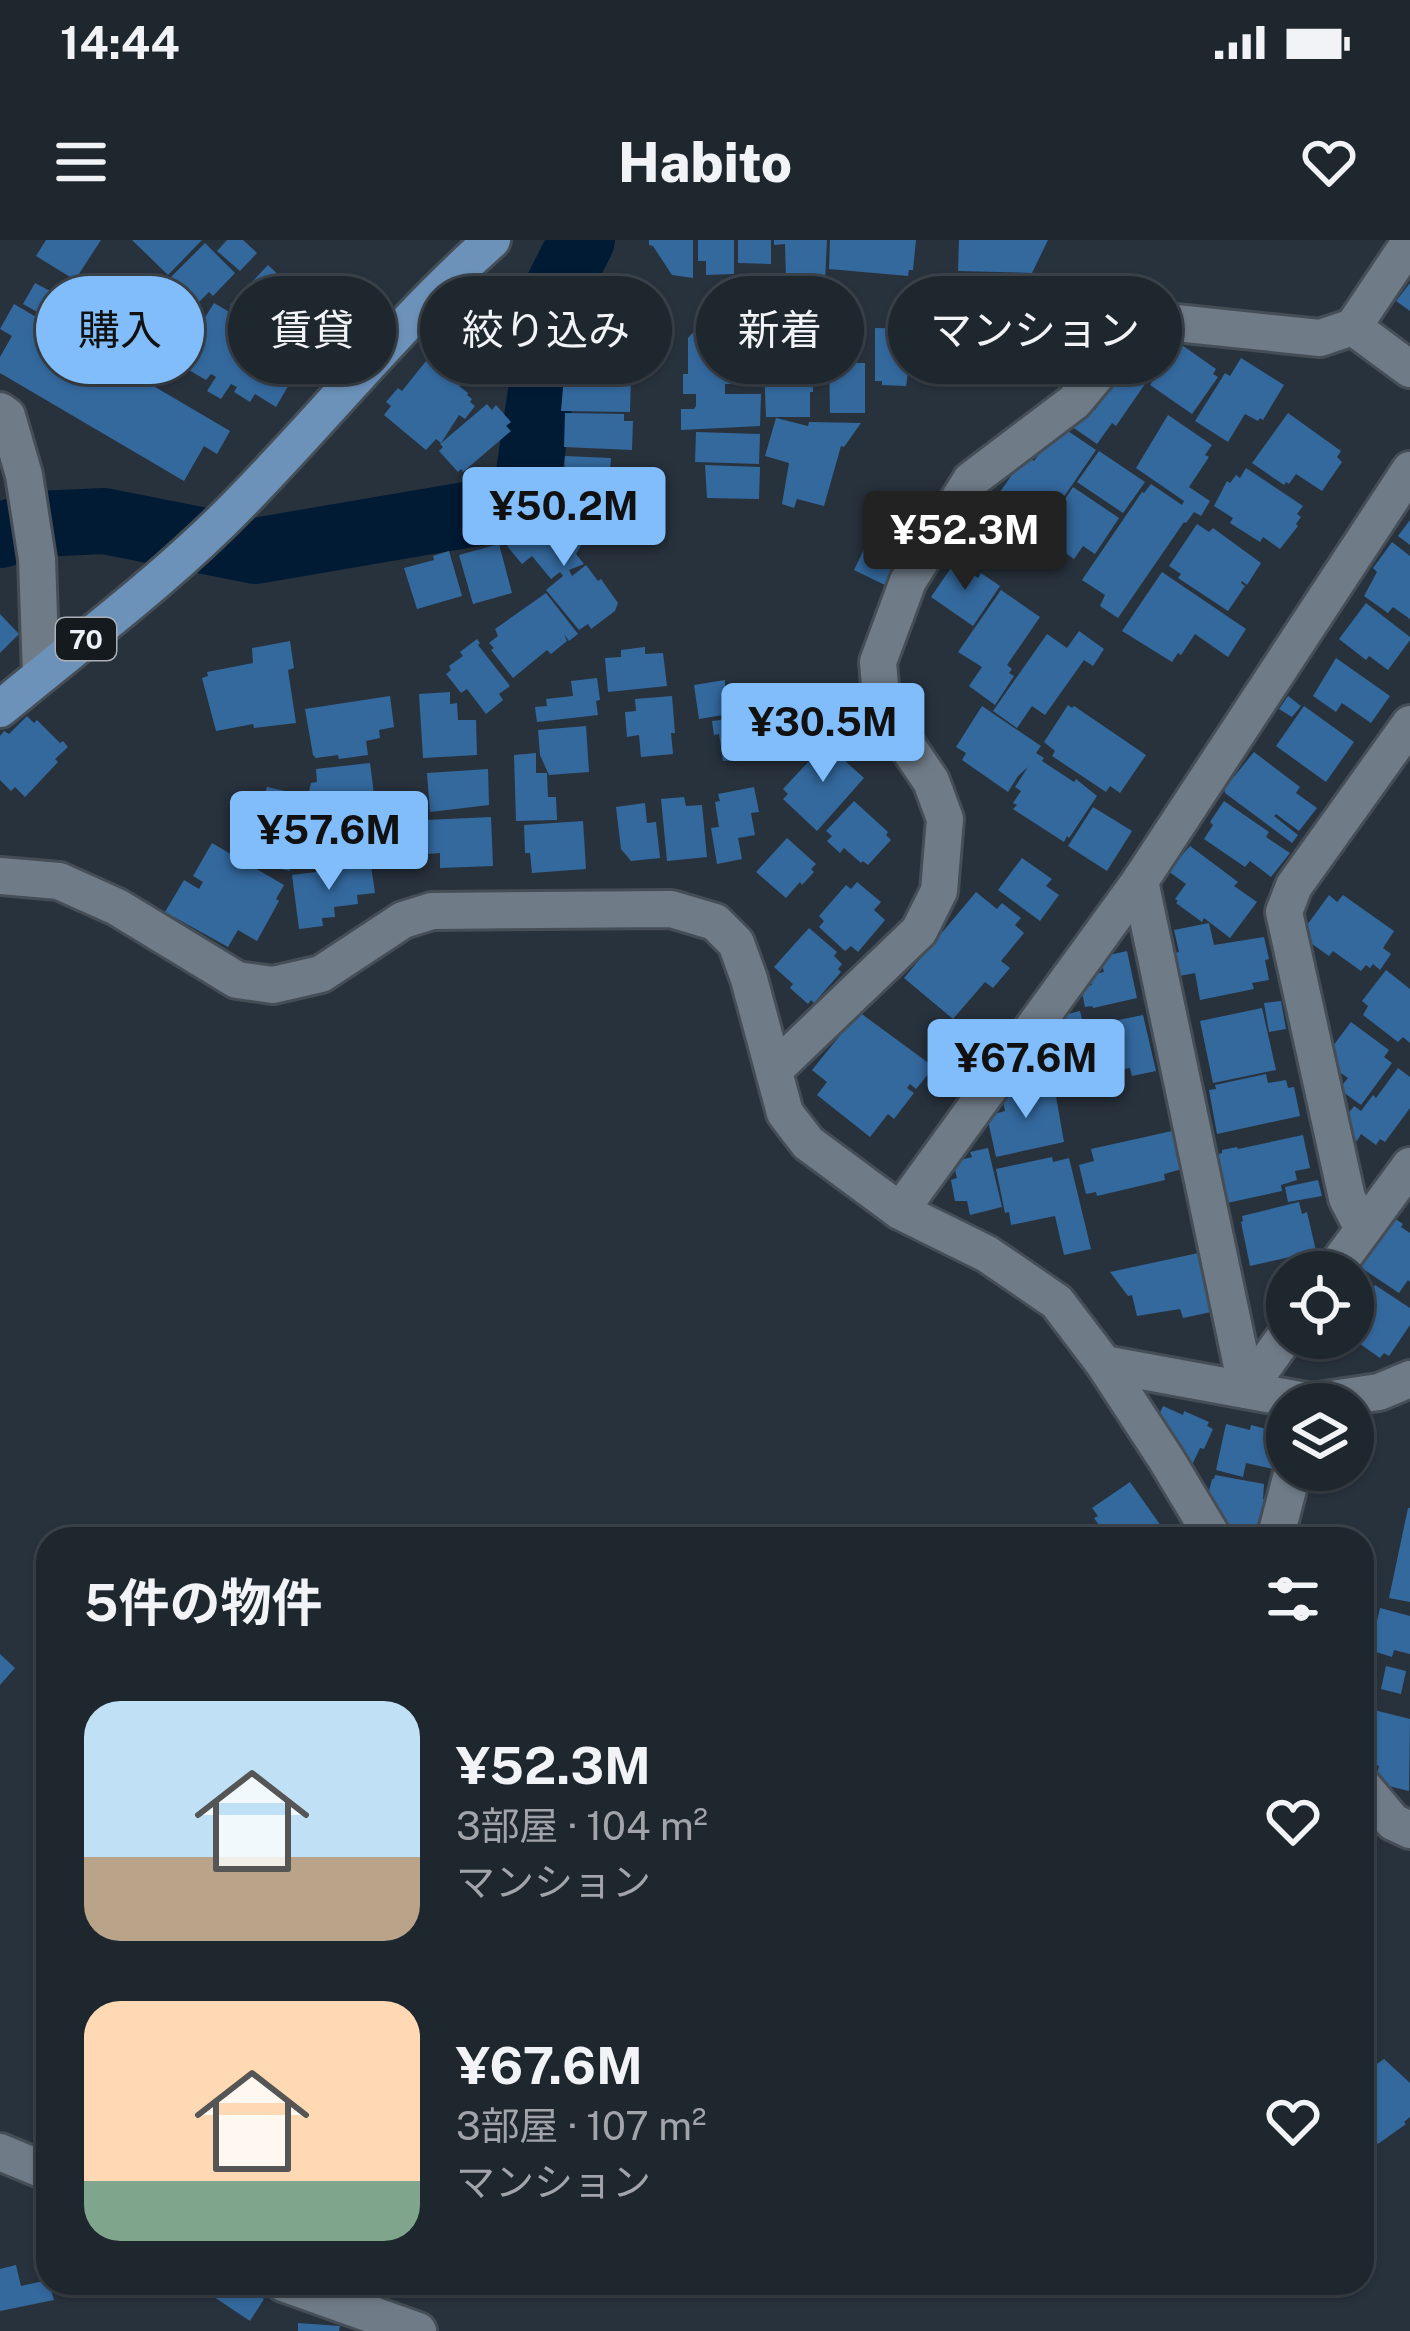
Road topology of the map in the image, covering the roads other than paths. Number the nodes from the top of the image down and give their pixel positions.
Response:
1 (492, 240) edge
2 (1410, 242) edge
3 (1353, 327) junction
4 (1410, 369) edge
5 (0, 412) edge
6 (1410, 470) edge
7 (41, 674) junction
8 (0, 709) edge
9 (1410, 724) edge
10 (0, 875) edge
11 (1140, 880) junction
12 (774, 1070) junction
13 (1410, 1166) edge
14 (900, 1210) junction
15 (1363, 1228) junction
16 (1347, 1251) edge
17 (1269, 1359) edge
18 (1104, 1364) junction
19 (1410, 1379) edge
20 (1247, 1390) junction
21 (1374, 1393) edge
22 (1266, 1394) edge
23 (1287, 1491) edge
24 (1207, 1527) edge
25 (1277, 1527) edge
26 (1374, 1799) edge
27 (1410, 1830) edge
28 (0, 2152) edge
29 (36, 2167) edge
30 (317, 2295) edge
31 (418, 2331) edge

1 - 7 main road, 70
2 - 3 street
3 - 4 street
3 - 12 street
5 - 7 street
6 - 11 street
7 - 8 main road, 70
9 - 15 street
10 - 12 street
11 - 14 street
11 - 20 street
12 - 14 street
13 - 15 street
14 - 18 street
15 - 16 street
17 - 20 street
18 - 20 street
18 - 24 street
19 - 21 street
20 - 22 street
23 - 25 street
26 - 27 street
28 - 29 street
30 - 31 street

